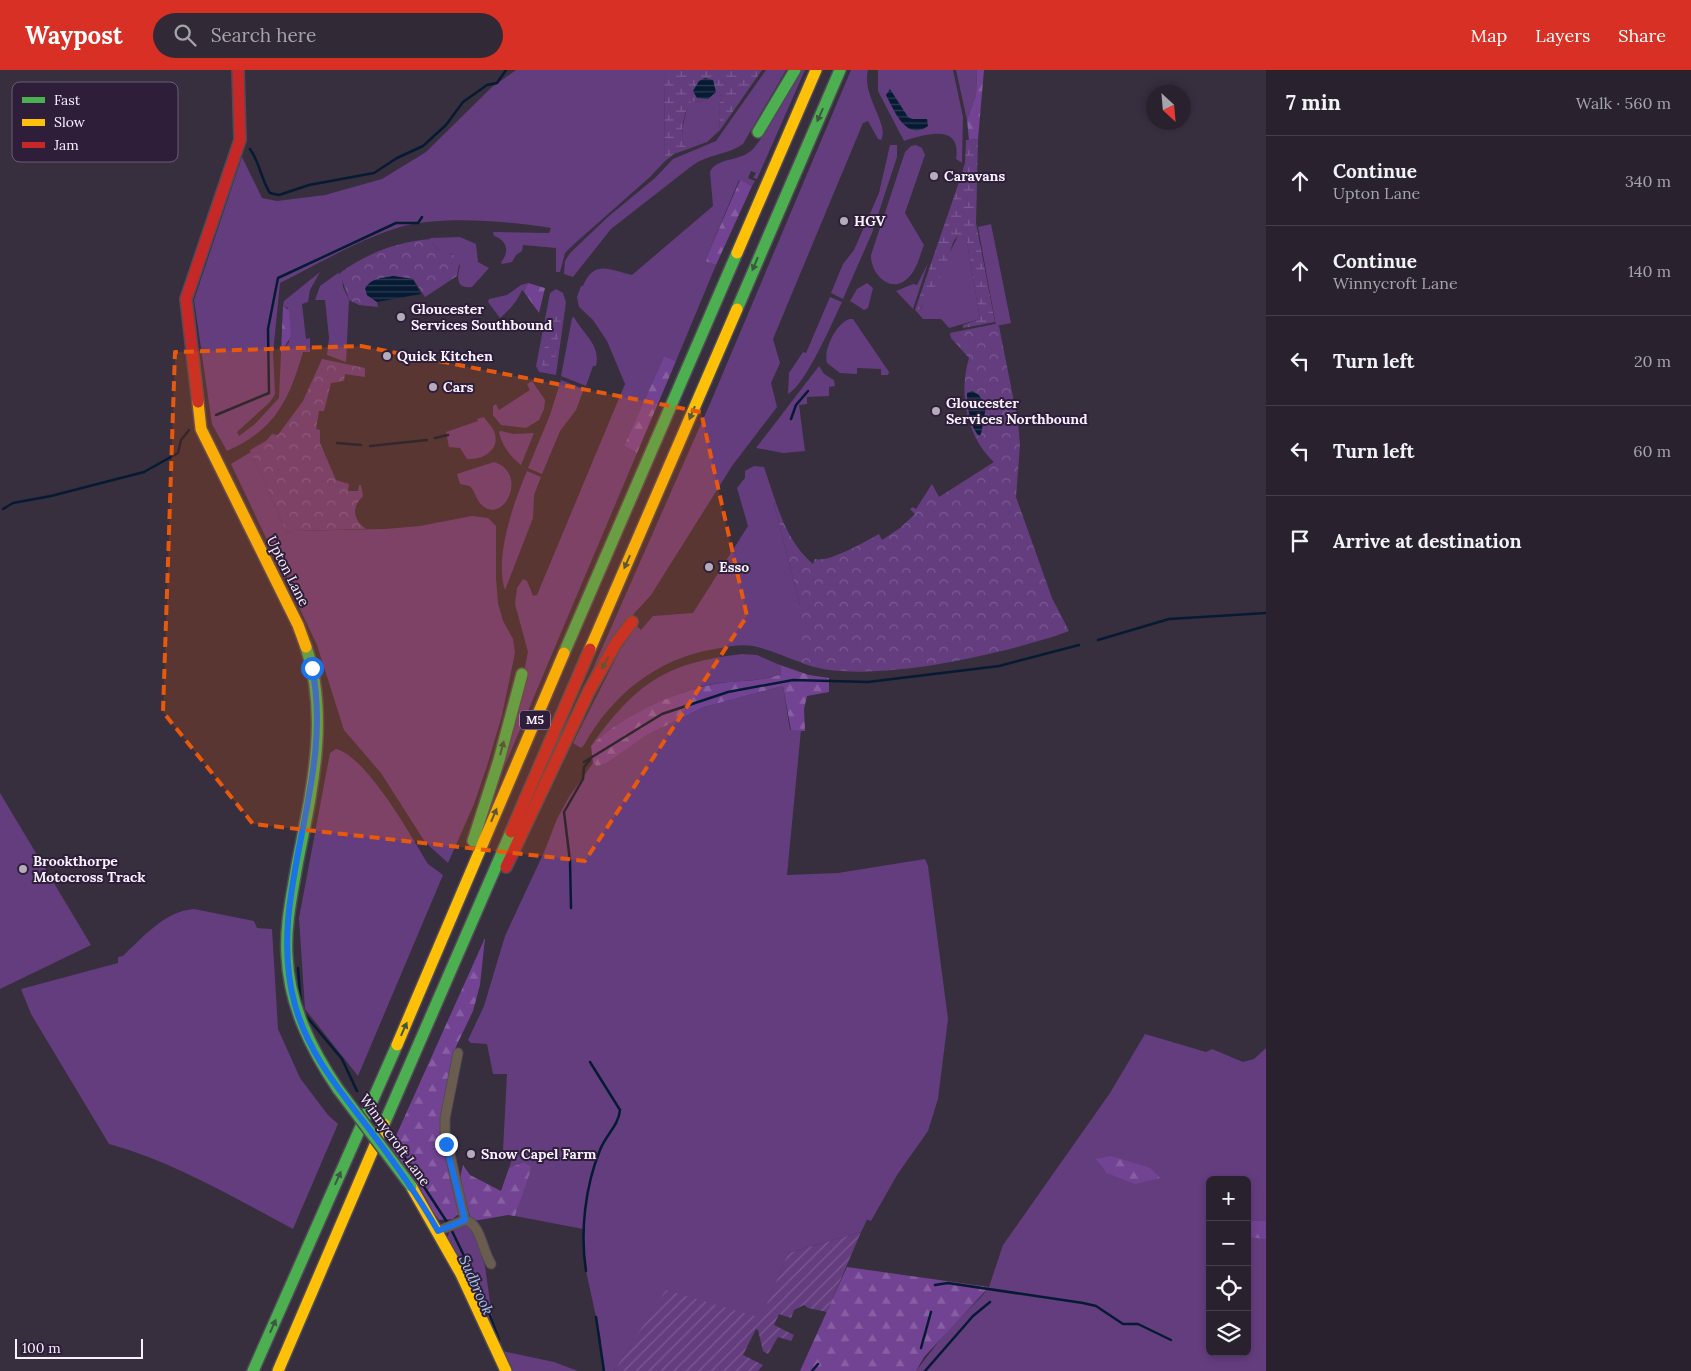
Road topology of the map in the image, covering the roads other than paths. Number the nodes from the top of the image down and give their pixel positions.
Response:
1 (238, 70) edge
2 (795, 70) edge
3 (816, 70) edge
4 (840, 70) edge
5 (758, 132) dead end
6 (632, 622) dead end
7 (522, 674) dead end
8 (452, 912) junction
9 (472, 920) junction
10 (458, 1053) dead end
11 (338, 1088) joint
12 (465, 1220) junction
13 (438, 1231) junction
14 (491, 1264) dead end
15 (253, 1371) edge
16 (278, 1371) edge
17 (506, 1371) edge

1 - 11 main road, Upton Lane
2 - 5 main road
8 -> 3 main road, M5
4 -> 9 main road, M5
6 -> 9 main road, M5
8 -> 7 main road, M5
15 -> 8 main road, M5
9 - 16 main road, M5
10 - 12 street
11 - 13 main road, Winnycroft Lane, bridge
12 - 13 street
12 - 14 street
13 - 17 main road, Winnycroft Lane

